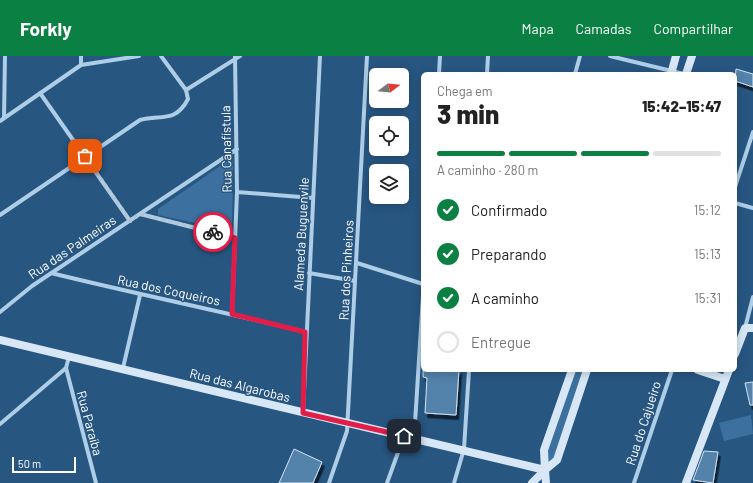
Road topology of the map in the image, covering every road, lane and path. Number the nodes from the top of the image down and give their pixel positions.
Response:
1 (5, 56) edge
2 (81, 56) edge
3 (139, 56) edge
4 (161, 56) edge
5 (320, 56) edge
6 (367, 56) edge
7 (440, 56) edge
8 (488, 56) edge
9 (580, 56) edge
10 (610, 56) edge
11 (676, 56) edge
12 (692, 56) edge
13 (237, 57) edge
14 (626, 57) edge
15 (81, 65) junction
16 (439, 72) edge
17 (487, 72) edge
18 (576, 72) edge
19 (672, 72) edge
20 (686, 72) edge
21 (186, 90) junction
22 (40, 93) junction
23 (4, 118) junction
24 (0, 121) edge
25 (753, 132) edge
26 (237, 149) junction
27 (85, 156) junction
28 (737, 181) edge
29 (237, 192) junction
30 (313, 198) junction
31 (737, 204) edge
32 (753, 208) edge
33 (140, 214) junction
34 (0, 215) edge
35 (130, 221) junction
36 (235, 238) junction
37 (357, 263) junction
38 (51, 273) junction
39 (308, 274) junction
40 (355, 281) junction
41 (421, 283) edge
42 (140, 295) junction
43 (753, 297) edge
44 (0, 312) edge
45 (232, 314) junction
46 (421, 328) edge
47 (749, 328) edge
48 (305, 332) junction
49 (0, 340) edge
50 (737, 350) edge
51 (69, 357) junction
52 (66, 368) junction
53 (123, 368) junction
54 (469, 372) edge
55 (571, 372) edge
56 (586, 372) edge
57 (671, 372) edge
58 (704, 372) edge
59 (728, 372) edge
60 (725, 379) junction
61 (303, 413) junction
62 (348, 422) junction
63 (0, 424) edge
64 (404, 436) junction
65 (414, 439) junction
66 (464, 449) junction
67 (545, 470) junction
68 (96, 483) edge
69 (329, 483) edge
70 (387, 483) edge
71 (454, 483) edge
72 (532, 483) edge
73 (546, 483) edge
74 (634, 483) edge
75 (686, 483) edge

1 - 23 street
2 - 15 street
3 - 15 street
4 - 21 street
5 - 30 street, Alameda Buguenvile
6 - 37 street, Rua dos Pinheiros
7 - 16 street
8 - 17 street
9 - 18 street
10 - 14 street
11 - 19 street
12 - 20 street
13 - 21 street
13 - 26 street, Rua Canafístula
14 - 19 street
15 - 22 street
21 - 27 street
22 - 23 street
22 - 27 street
23 - 24 street
25 - 28 street
26 - 29 street, Rua Canafístula
26 - 33 street, Rua das Palmeiras
27 - 34 street
27 - 35 street
29 - 30 street
29 - 36 street, Rua Canafístula
30 - 39 street, Alameda Buguenvile
31 - 32 street
33 - 35 street, Rua das Palmeiras
33 - 36 street
35 - 38 street, Rua das Palmeiras
36 - 45 street, Rua Canafístula
37 - 40 street, Rua dos Pinheiros
37 - 41 street
38 - 42 street, Rua dos Coqueiros
38 - 44 street, Rua das Palmeiras
39 - 40 street
39 - 48 street, Alameda Buguenvile
40 - 62 street, Rua dos Pinheiros
42 - 45 street, Rua dos Coqueiros
42 - 53 street
43 - 47 street
45 - 48 street, Rua dos Coqueiros
46 - 65 street
47 - 50 street
48 - 61 street, Alameda Buguenvile
49 - 51 street, Rua das Algarobas
51 - 52 street
51 - 53 street, Rua das Algarobas
52 - 63 street
52 - 68 street, Rua Paraíba
53 - 61 street, Rua das Algarobas
54 - 66 street
55 - 67 street
56 - 67 street
57 - 74 street, Rua do Cajueiro
58 - 60 street
59 - 60 street
60 - 75 street
61 - 62 street, Rua das Algarobas
62 - 64 street, Rua das Algarobas
62 - 69 street, Rua dos Pinheiros
64 - 65 street, Rua das Algarobas
64 - 70 street
65 - 66 street, Rua das Algarobas
66 - 67 street, Rua das Algarobas
66 - 71 street
67 - 72 street
67 - 73 street

